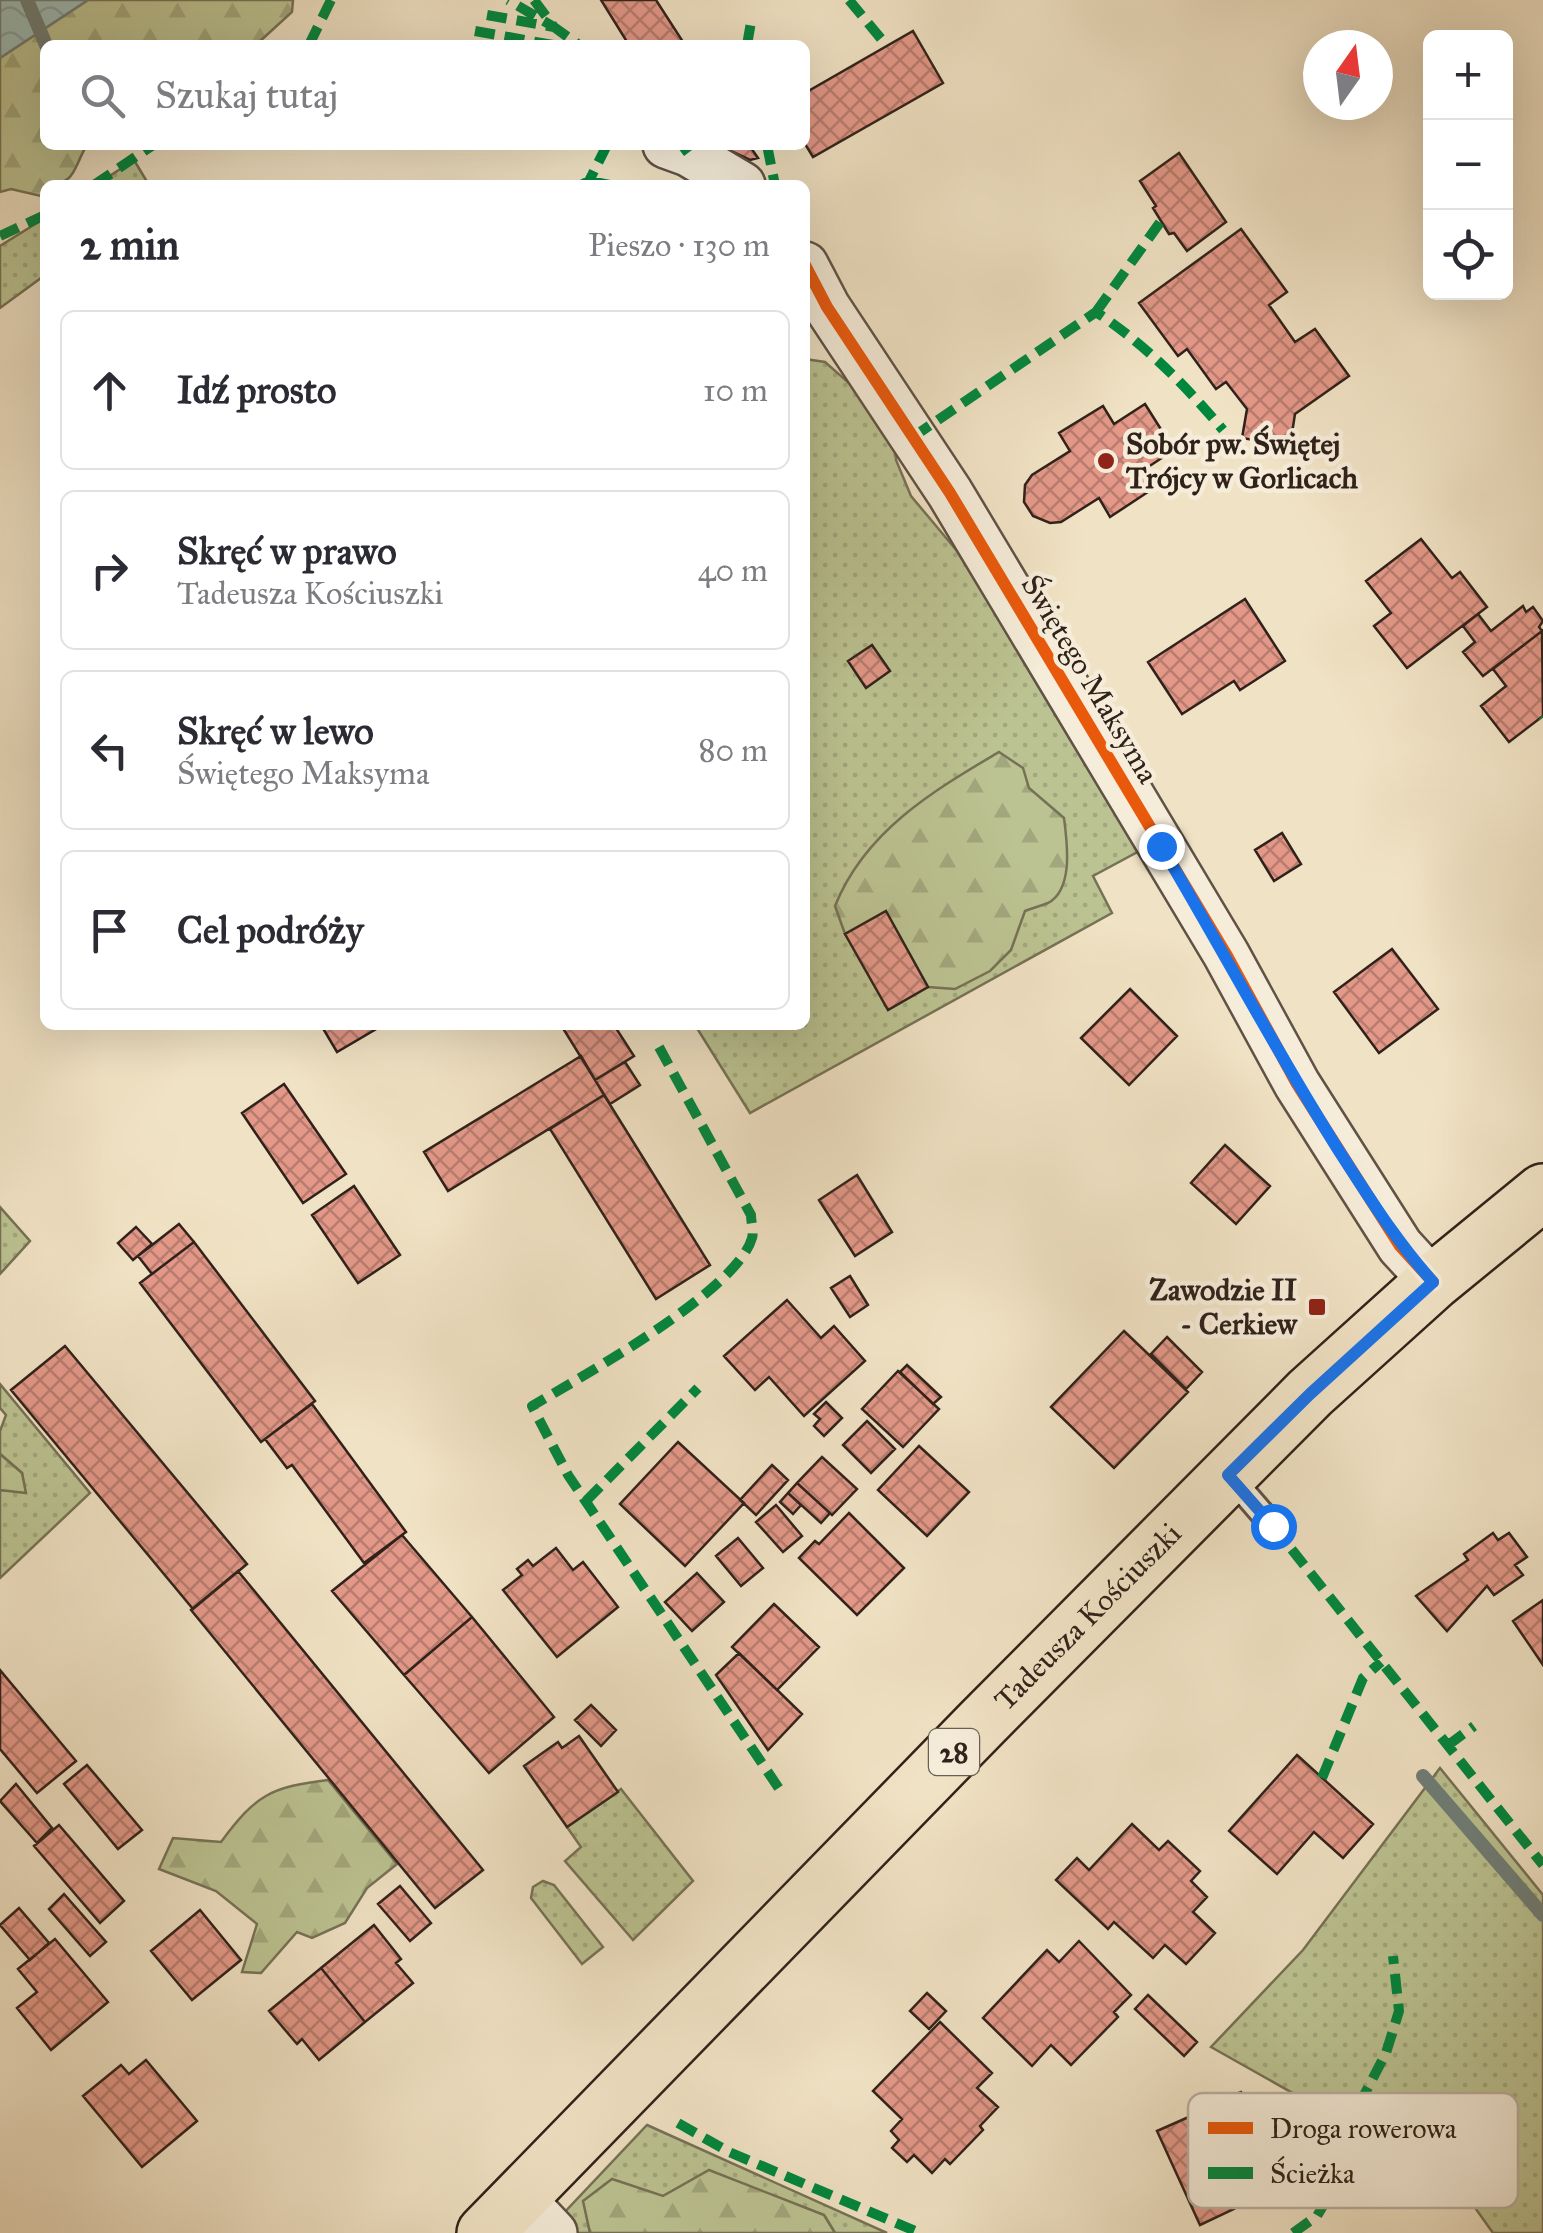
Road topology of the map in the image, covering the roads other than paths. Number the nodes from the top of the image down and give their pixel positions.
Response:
1 (680, 150) edge
2 (734, 180) edge
3 (810, 289) edge
4 (816, 318) edge
5 (1543, 1192) edge
6 (1433, 1282) junction
7 (1228, 1475) junction
8 (1273, 1526) dead end
9 (520, 2221) edge

1 - 2 street
3 - 4 street, Świętego Maksyma
4 - 6 street, Świętego Maksyma
5 - 6 main road, Tadeusza Kościuszki / 28
6 - 7 main road, Tadeusza Kościuszki / 28
7 - 8 lane
7 - 9 main road, Tadeusza Kościuszki / 28

